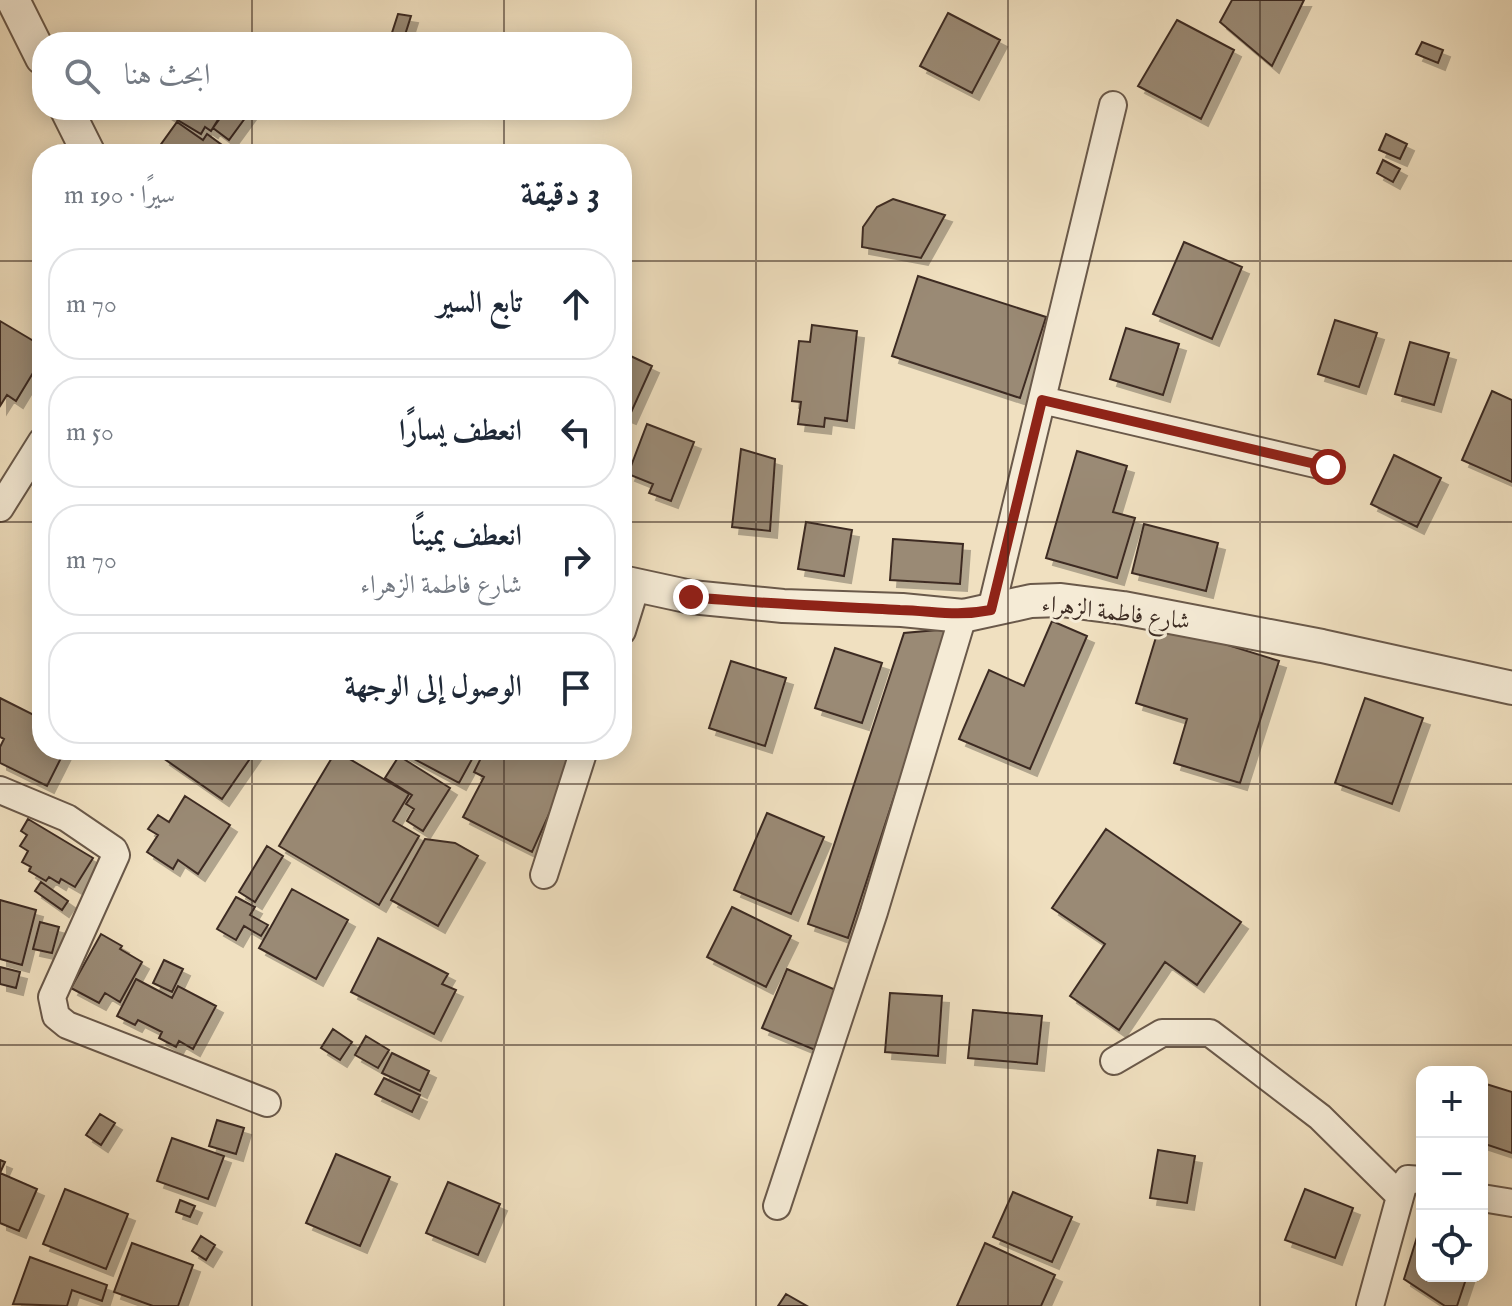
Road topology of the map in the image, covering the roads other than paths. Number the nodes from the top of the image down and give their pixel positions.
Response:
1 (13, 0) edge
2 (32, 38) edge
3 (1113, 105) dead end
4 (72, 120) edge
5 (84, 144) edge
6 (1042, 400) junction
7 (32, 457) edge
8 (1328, 467) dead end
9 (0, 508) edge
10 (632, 585) edge
11 (977, 613) junction
12 (1512, 688) edge
13 (581, 760) edge
14 (0, 790) edge
15 (544, 875) dead end
16 (1114, 1061) dead end
17 (267, 1103) dead end
18 (1416, 1180) edge
19 (1400, 1196) junction
20 (1488, 1199) edge
21 (1512, 1203) edge
22 (777, 1206) dead end
23 (1370, 1306) edge

1 - 2 street
3 - 6 street
4 - 5 street
6 - 8 street
6 - 11 street
7 - 9 street
10 - 11 street, شارع فاطمة الزهراء
11 - 12 street, شارع فاطمة الزهراء
11 - 22 street
13 - 15 street
14 - 17 street
16 - 19 street
18 - 19 street
19 - 23 street
20 - 21 street

